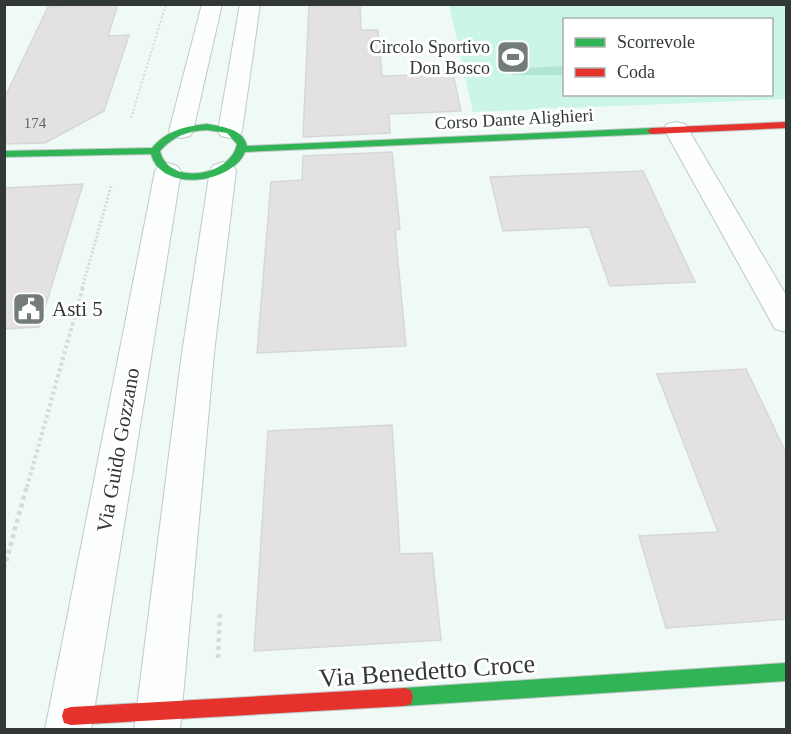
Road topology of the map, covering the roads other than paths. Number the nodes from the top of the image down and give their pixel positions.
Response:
1 (212, 4) edge
2 (250, 4) edge
3 (786, 124) edge
4 (676, 129) junction
5 (182, 131) junction
6 (230, 131) junction
7 (4, 154) edge
8 (233, 160) junction
9 (161, 161) junction
10 (786, 321) edge
11 (786, 672) edge
12 (158, 720) edge
13 (69, 723) edge

1 - 5 street
2 - 6 street
3 - 4 street, Corso Dante Alighieri
4 - 8 street, Corso Dante Alighieri
4 - 10 street
5 - 6 street
5 - 9 street
6 - 8 street
7 - 9 street
8 - 9 street, Corso Dante Alighieri
8 - 12 street
9 - 13 street, Via Guido Gozzano
11 - 12 street, Via Benedetto Croce
12 - 13 street, Via Benedetto Croce

